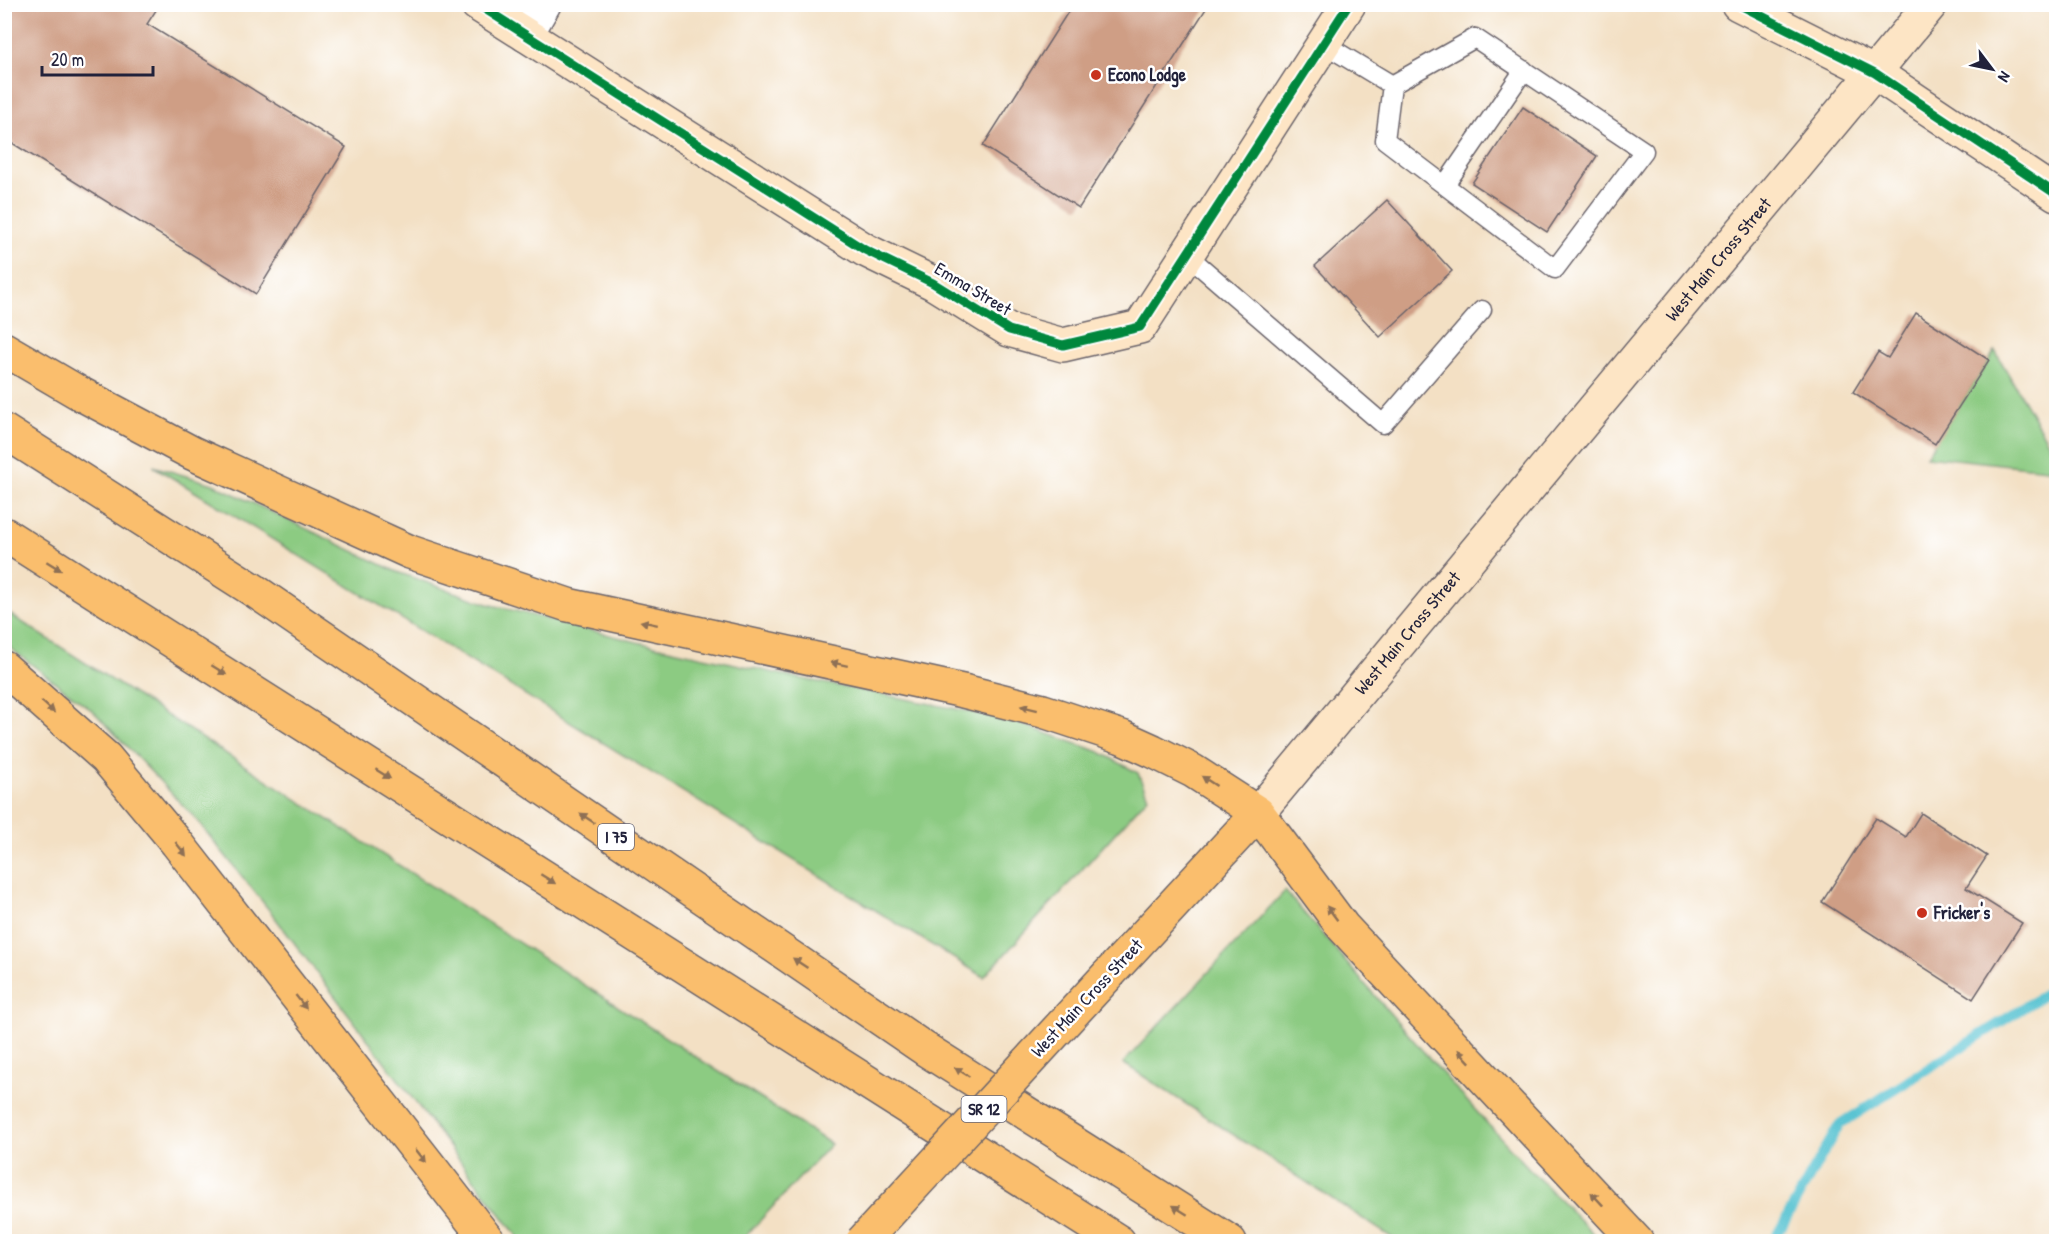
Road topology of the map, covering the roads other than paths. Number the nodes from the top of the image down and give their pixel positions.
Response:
1 (477, 4) edge
2 (544, 4) edge
3 (1349, 4) edge
4 (1738, 4) edge
5 (1931, 4) edge
6 (526, 35) junction
7 (1324, 44) junction
8 (1524, 70) junction
9 (1875, 73) junction
10 (1392, 85) junction
11 (1445, 185) junction
12 (2056, 194) edge
13 (1187, 255) junction
14 (1482, 310) dead end
15 (4, 349) edge
16 (4, 431) edge
17 (4, 534) edge
18 (4, 668) edge
19 (1258, 813) junction
20 (489, 1242) edge
21 (861, 1242) edge
22 (1119, 1242) edge
23 (1230, 1242) edge
24 (1637, 1242) edge

1 - 6 street, Emma Street
2 - 6 street
3 - 7 street, Emma Street
4 - 9 street
5 - 9 street, West Main Cross Street / SR 12
6 - 13 street, Emma Street
7 - 10 lane
7 - 13 street, Emma Street
8 - 10 lane
8 - 11 lane
8 - 11 lane
9 - 12 street
9 - 19 street, West Main Cross Street / SR 12
10 - 11 lane
13 - 14 lane
19 -> 15 highway
23 -> 16 highway, I 75
17 -> 22 highway
18 -> 20 highway
19 - 21 highway, West Main Cross Street / SR 12, bridge
24 -> 19 highway

